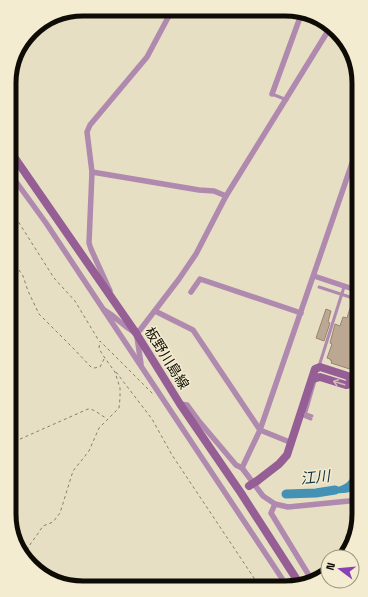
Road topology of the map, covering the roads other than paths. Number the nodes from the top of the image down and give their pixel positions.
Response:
1 (169, 16) edge
2 (300, 18) edge
3 (328, 32) edge
4 (272, 94) joint
5 (286, 100) junction
6 (16, 160) edge
7 (352, 163) edge
8 (92, 172) junction
9 (16, 180) edge
10 (226, 196) junction
11 (314, 276) junction
12 (344, 286) junction
13 (319, 287) dead end
14 (352, 289) edge
15 (191, 292) dead end
16 (342, 294) junction
17 (352, 298) edge
18 (112, 299) junction
19 (103, 310) junction
20 (155, 311) junction
21 (301, 313) junction
22 (136, 332) junction
23 (142, 367) junction
24 (320, 367) junction
25 (315, 378) junction
26 (180, 404) junction
27 (301, 415) junction
28 (260, 430) junction
29 (292, 443) junction
30 (242, 468) junction
31 (241, 492) junction
32 (352, 500) edge
33 (275, 504) junction
34 (310, 576) edge
35 (297, 580) edge
36 (284, 581) edge

1 - 8 street
2 - 4 street
3 - 5 street
4 - 5 lane
5 - 10 street
6 - 18 main road, 板野川島線
7 - 11 street
8 - 10 street
8 - 18 street
9 - 19 street
10 - 20 street
11 - 12 street
11 - 21 street
12 - 14 street
12 - 16 lane
13 - 16 lane
15 - 21 street
16 - 17 lane
16 - 24 lane
18 - 22 main road, 板野川島線
19 - 22 street
19 - 23 street
20 - 22 street
20 - 28 street
21 - 28 street
22 - 23 street
22 - 26 main road, 板野川島線
23 - 36 street
24 - 25 main road
24 -> 25 main road
25 - 27 main road
25 - 27 lane
26 - 30 street
26 - 31 main road, 板野川島線
27 - 29 main road
28 - 29 street
28 - 30 street
29 - 31 main road, bridge
30 - 33 street
31 - 35 main road, 板野川島線
32 - 33 street
33 - 34 street

